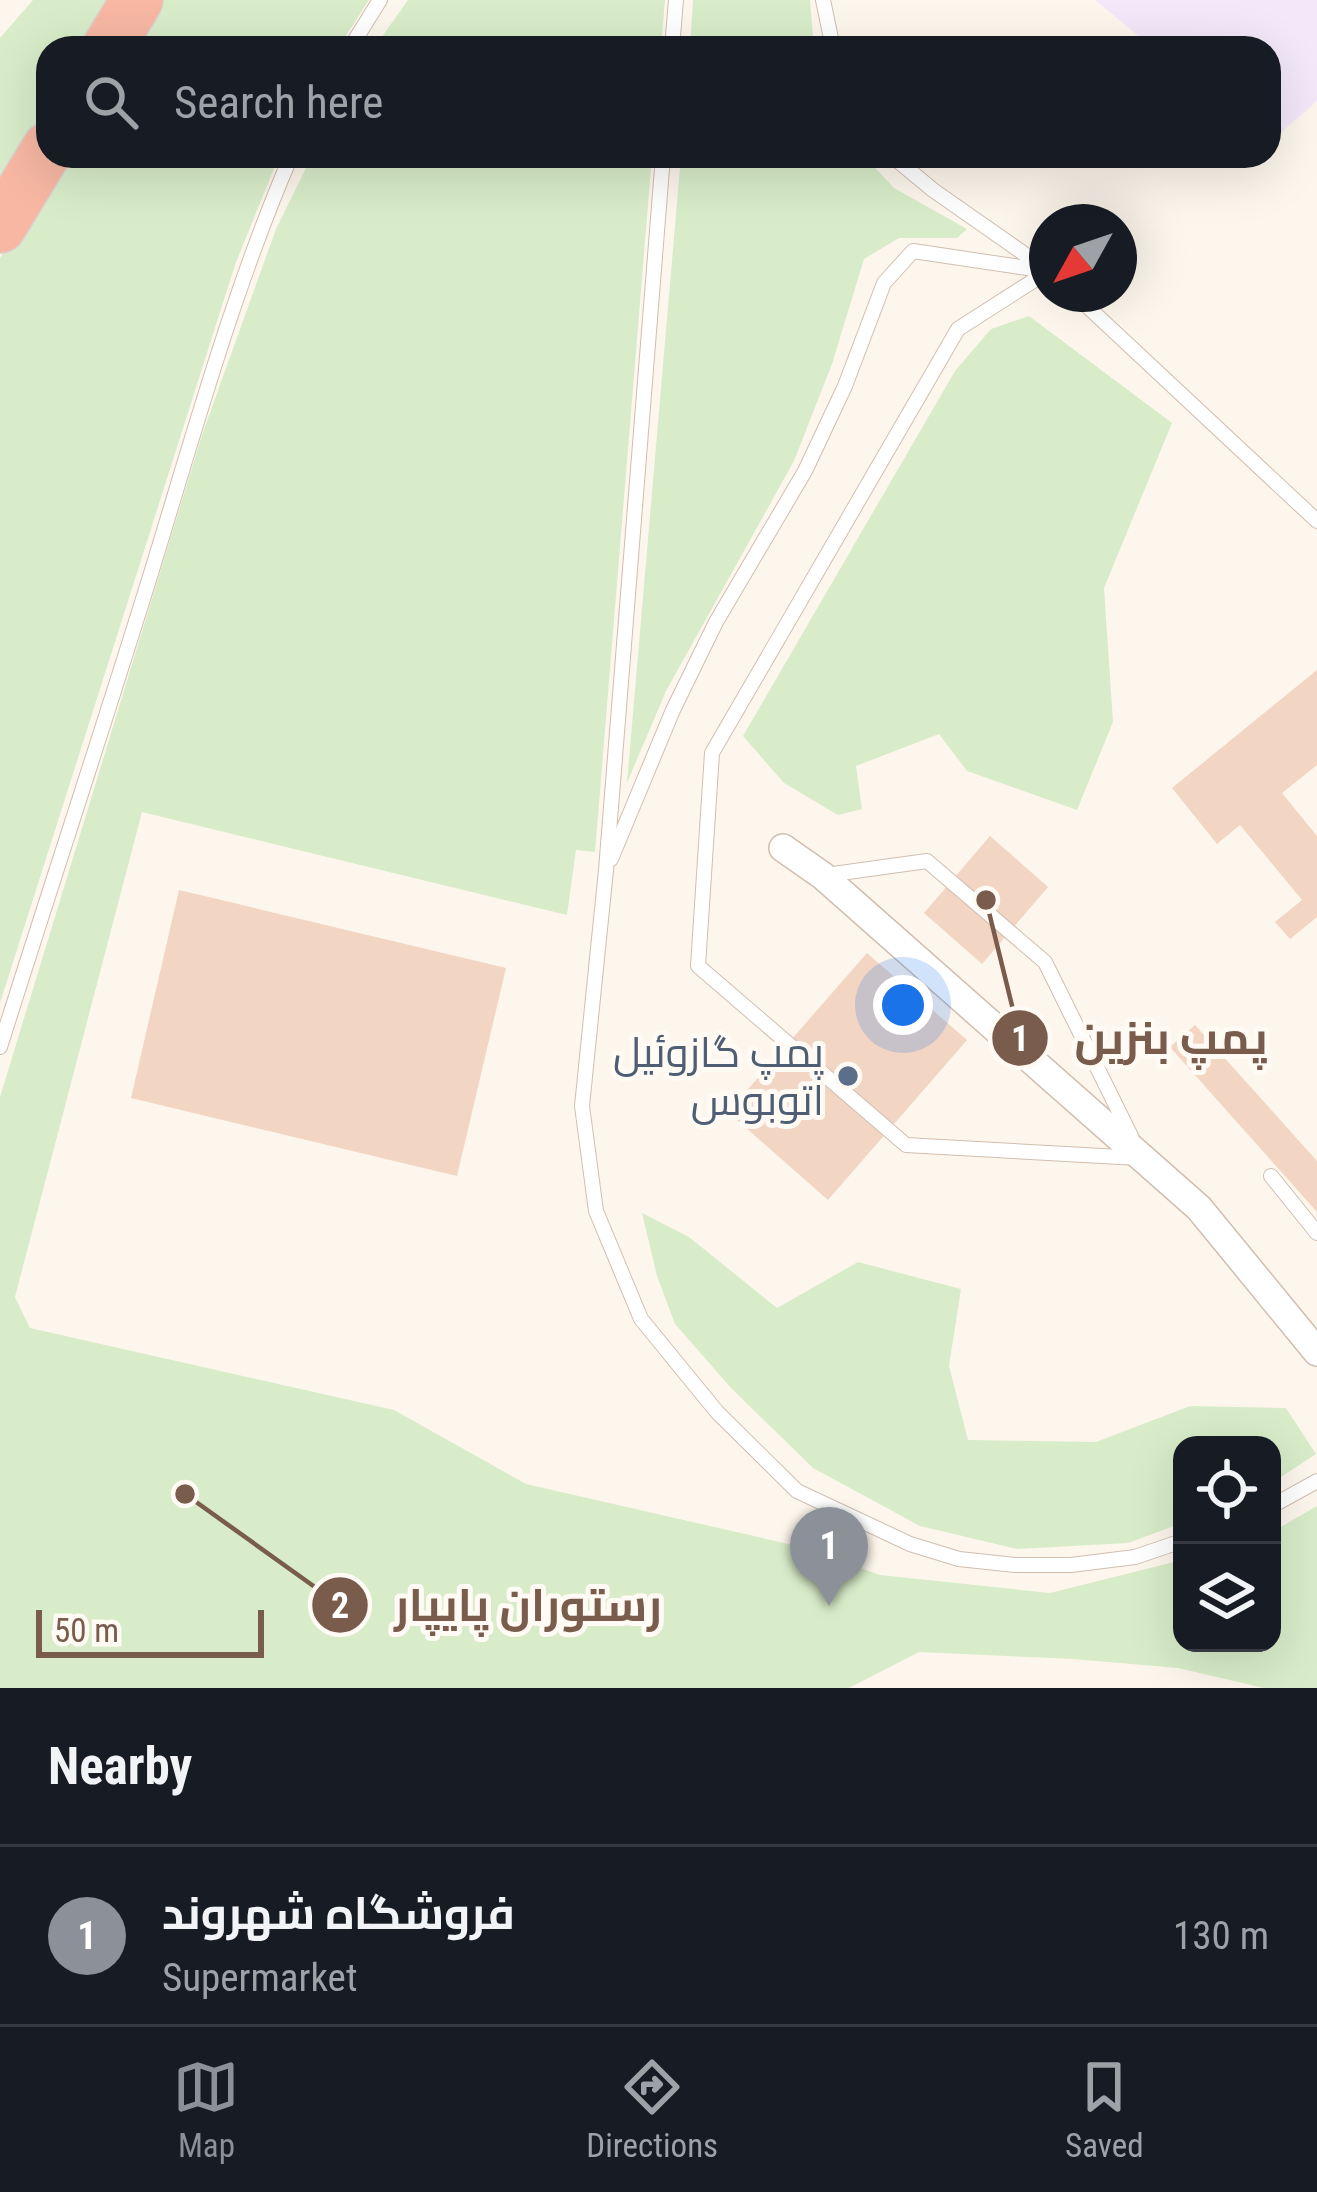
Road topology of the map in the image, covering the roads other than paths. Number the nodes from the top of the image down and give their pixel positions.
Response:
1 (137, 0) edge
2 (380, 0) edge
3 (676, 0) edge
4 (824, 0) edge
5 (115, 36) edge
6 (358, 36) edge
7 (673, 36) edge
8 (830, 36) edge
9 (36, 167) edge
10 (286, 168) edge
11 (662, 168) edge
12 (906, 168) edge
13 (0, 226) edge
14 (1029, 258) edge
15 (1029, 268) edge
16 (1029, 283) edge
17 (1093, 312) edge
18 (1317, 521) edge
19 (783, 848) dead end
20 (606, 870) junction
21 (823, 876) junction
22 (0, 1047) edge
23 (1142, 1158) junction
24 (1271, 1176) dead end
25 (1317, 1233) edge
26 (1317, 1352) edge
27 (1317, 1481) edge
28 (1281, 1501) edge
29 (1173, 1544) edge

1 - 5 highway
2 - 6 lane
3 - 7 lane
4 - 8 lane
9 - 13 highway
10 - 22 lane
11 - 20 lane
12 - 14 lane
15 - 20 lane
16 - 23 lane
17 - 18 lane
19 - 21 street
20 - 29 lane
21 - 23 street
21 - 23 lane
23 - 26 street
24 - 25 lane
27 - 28 lane

